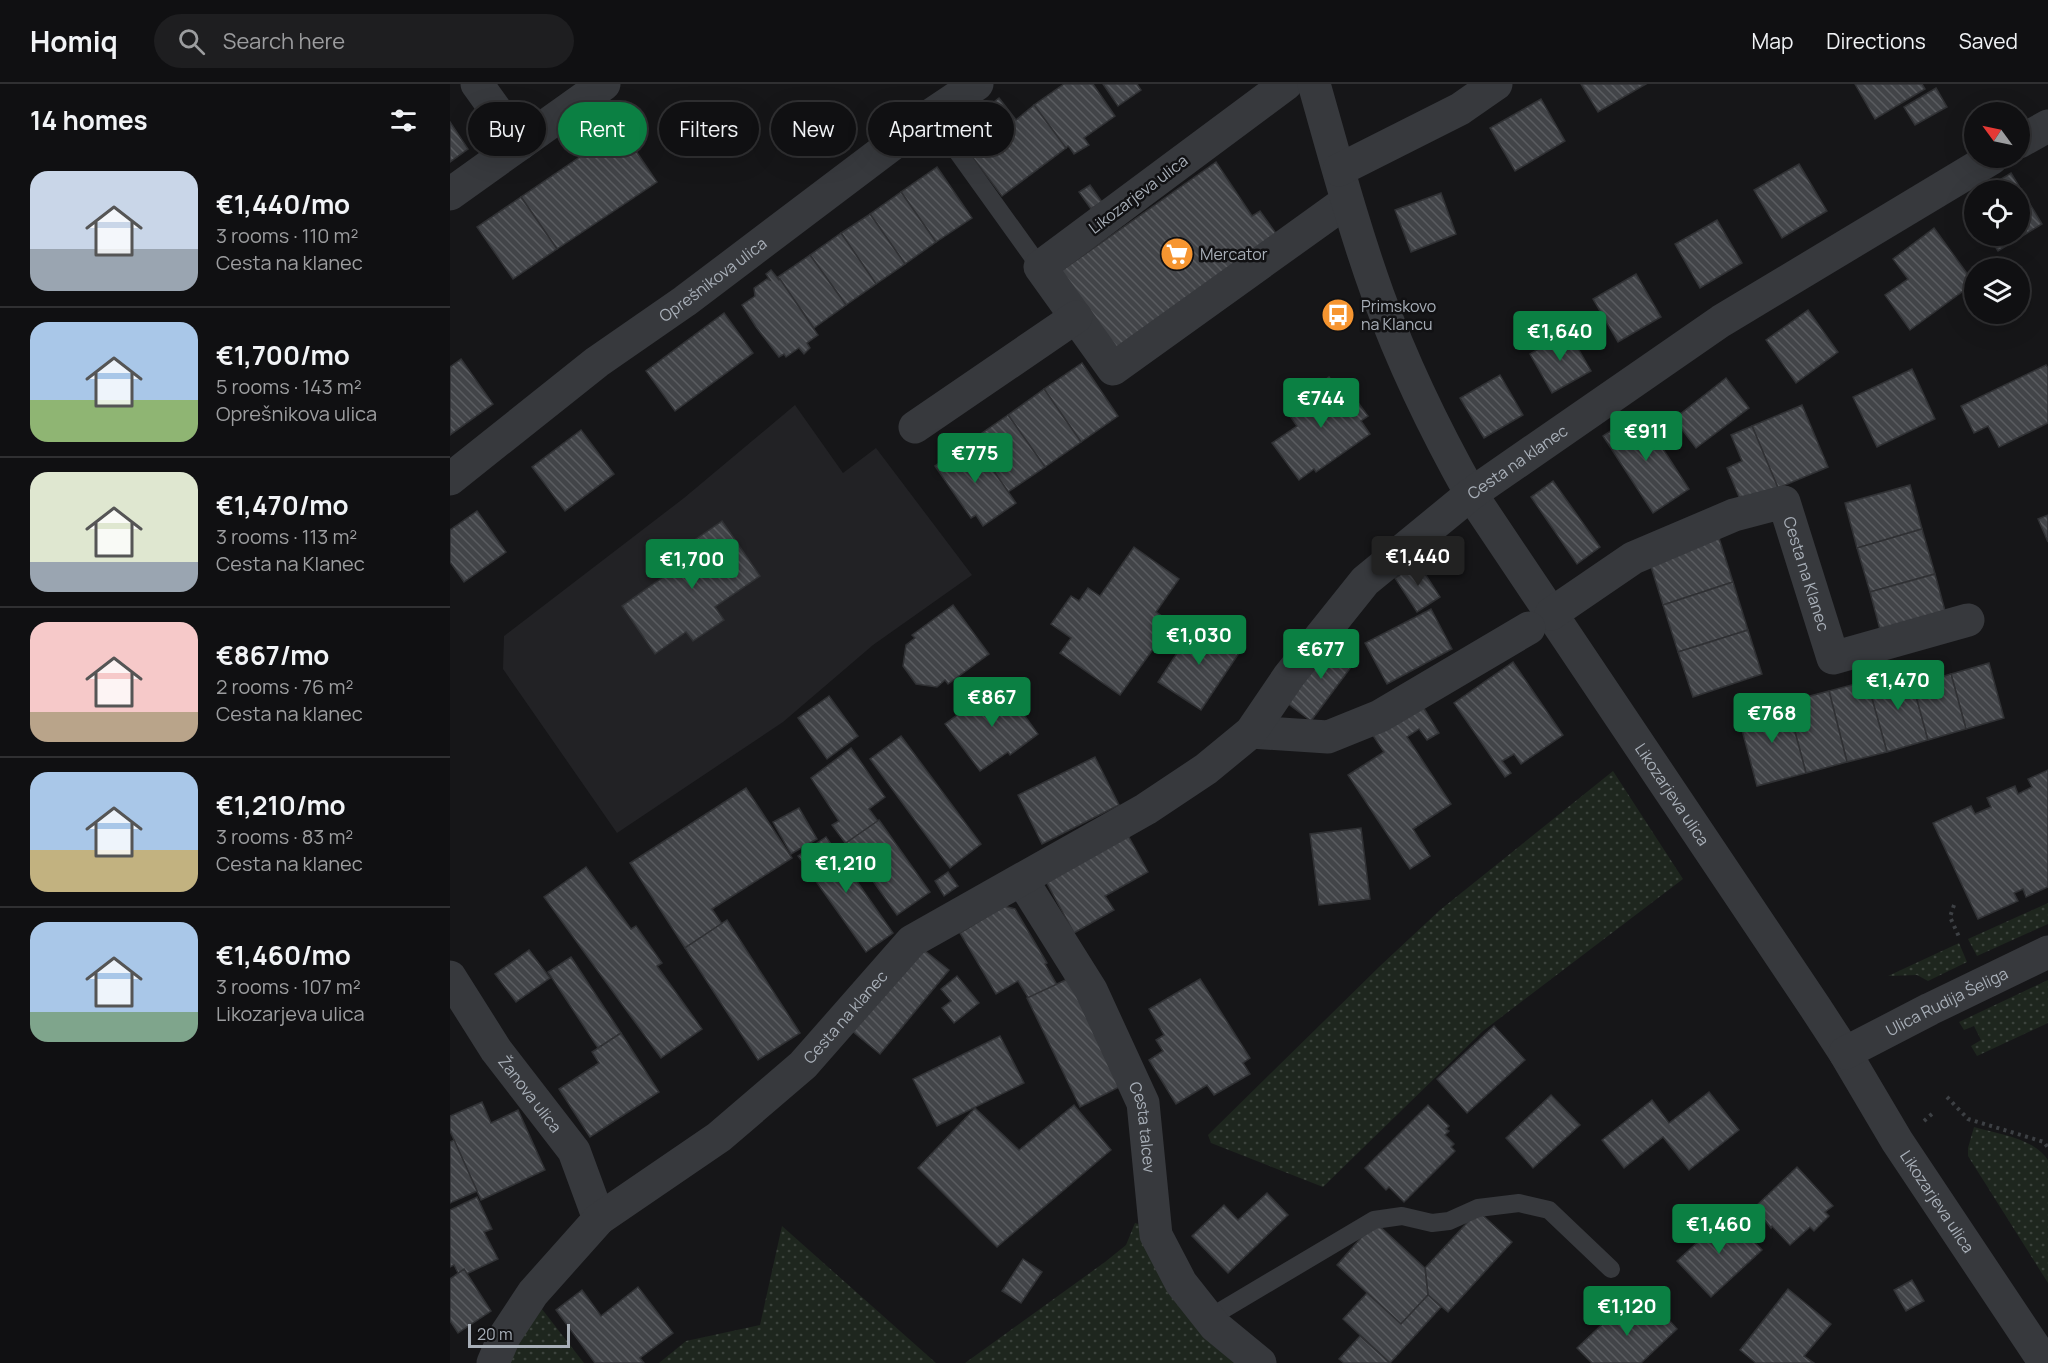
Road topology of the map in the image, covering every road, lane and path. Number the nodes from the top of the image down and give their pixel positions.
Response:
1 (477, 84) edge
2 (604, 84) edge
3 (977, 84) edge
4 (1286, 84) edge
5 (1314, 84) edge
6 (1496, 84) edge
7 (490, 102) edge
8 (951, 102) edge
9 (546, 125) edge
10 (2048, 126) edge
11 (2030, 136) edge
12 (503, 156) edge
13 (878, 156) edge
14 (960, 156) edge
15 (1975, 168) edge
16 (1339, 170) junction
17 (450, 194) edge
18 (1347, 201) junction
19 (1040, 267) junction
20 (1076, 317) junction
21 (915, 427) dead end
22 (450, 479) edge
23 (1471, 494) junction
24 (1968, 620) dead end
25 (1540, 621) junction
26 (1251, 732) junction
27 (1022, 880) junction
28 (1954, 905) dead end
29 (1960, 939) dead end
30 (2048, 952) edge
31 (450, 977) edge
32 (1845, 1053) junction
33 (1947, 1097) dead end
34 (2048, 1148) edge
35 (599, 1219) junction
36 (1611, 1269) dead end
37 (1209, 1318) junction
38 (493, 1363) edge
39 (1260, 1363) edge
40 (2045, 1363) edge

1 - 7 street
2 - 9 street
3 - 8 street, Oprešnikova ulica
4 - 19 street, Likozarjeva ulica
5 - 16 street, Likozarjeva ulica
6 - 16 street
10 - 11 street
12 - 17 street
13 - 22 street, Oprešnikova ulica
14 - 19 lane
15 - 23 street, Cesta na klanec
16 - 18 street, Likozarjeva ulica
18 - 20 street
18 - 23 street, Likozarjeva ulica
19 - 20 street
20 - 21 street
23 - 25 street, Likozarjeva ulica
23 - 26 street, Cesta na klanec
24 - 25 street, Cesta na Klanec
25 - 26 street
25 - 32 street, Likozarjeva ulica
26 - 27 street, Cesta na klanec
27 - 35 street, Cesta na klanec
27 - 37 street, Cesta talcev
28 - 29 path
30 - 32 street, Ulica Rudija Šeliga
31 - 35 street, Žanova ulica
32 - 40 street, Likozarjeva ulica
33 - 34 path
35 - 38 street, Cesta na klanec
36 - 37 lane
37 - 39 street, Cesta talcev

